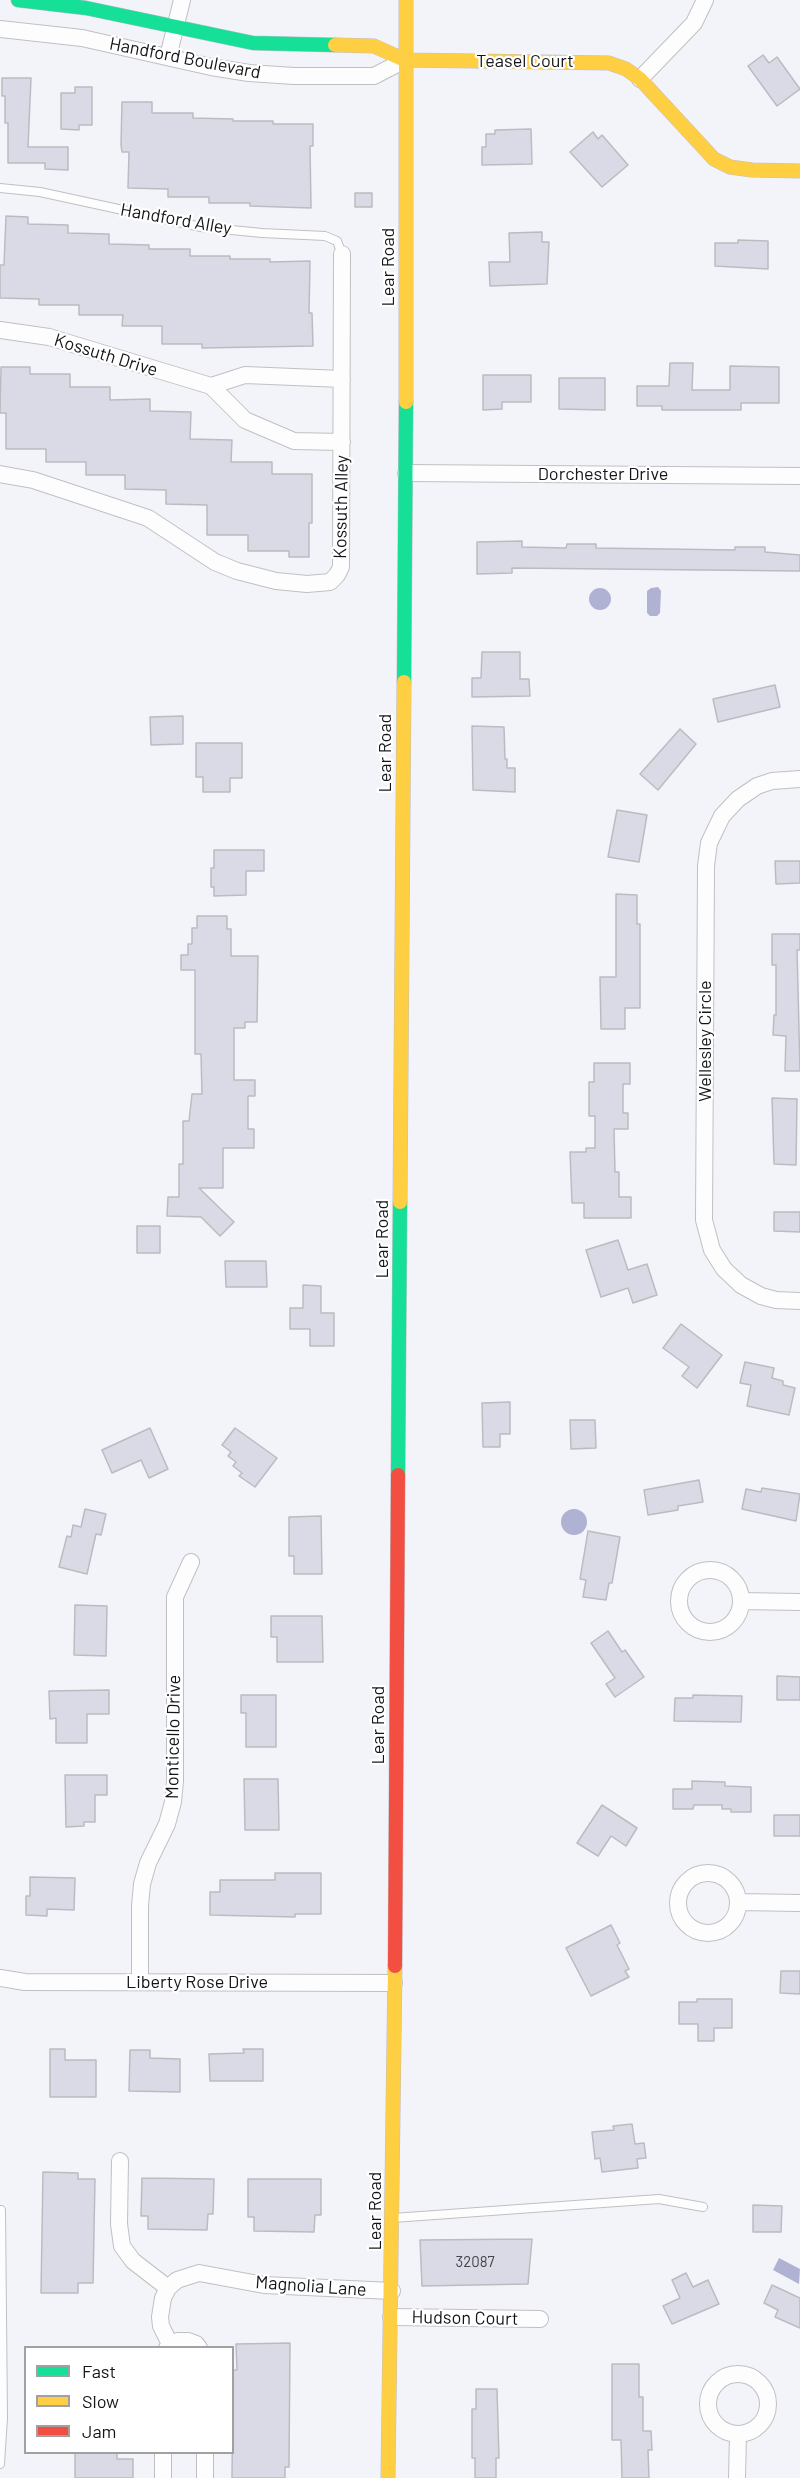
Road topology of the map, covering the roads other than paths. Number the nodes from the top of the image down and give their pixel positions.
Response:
1 (18, 0) edge
2 (182, 0) edge
3 (406, 0) edge
4 (705, 0) edge
5 (176, 26) junction
6 (0, 29) edge
7 (168, 57) junction
8 (405, 60) junction
9 (640, 79) junction
10 (800, 171) edge
11 (0, 188) edge
12 (342, 254) joint
13 (0, 330) edge
14 (342, 379) junction
15 (211, 386) junction
16 (342, 442) junction
17 (406, 473) junction
18 (0, 474) edge
19 (800, 476) edge
20 (800, 779) edge
21 (800, 1301) edge
22 (191, 1562) dead end
23 (742, 1602) dead end
24 (800, 1602) edge
25 (738, 1902) dead end
26 (800, 1903) edge
27 (0, 1978) edge
28 (140, 1982) junction
29 (394, 1983) junction
30 (120, 2161) dead end
31 (703, 2207) dead end
32 (1, 2210) edge
33 (393, 2218) junction
34 (168, 2288) junction
35 (392, 2291) junction
36 (392, 2317) junction
37 (540, 2319) dead end
38 (168, 2346) edge
39 (198, 2346) edge
40 (738, 2434) dead end
41 (163, 2454) edge
42 (205, 2454) edge
43 (0, 2464) edge
44 (163, 2478) edge
45 (205, 2478) edge
46 (388, 2478) edge
47 (737, 2478) edge

1 - 5 street, Handford Boulevard
2 - 5 street
3 - 8 street, Lear Road
4 - 9 street
5 - 7 street
5 - 8 street, Handford Boulevard
6 - 7 street, Handford Boulevard
7 - 8 street, Handford Boulevard
8 - 9 street, Teasel Court
8 - 17 street, Lear Road
9 - 10 street, Teasel Court
11 - 12 lane, Handford Alley
12 - 14 street, Kossuth Alley
13 - 15 street, Kossuth Drive
14 - 15 street
14 - 16 street, Kossuth Alley
15 - 16 street, Kossuth Drive
16 - 18 street, Kossuth Alley
17 - 19 street, Dorchester Drive
17 - 29 street, Lear Road
20 - 21 street, Wellesley Circle
22 - 28 street, Monticello Drive
23 - 24 street
25 - 26 street
27 - 28 street, Liberty Rose Drive
28 - 29 street, Liberty Rose Drive
29 - 33 street, Lear Road
30 - 34 street
31 - 33 lane
32 - 43 lane
33 - 35 street, Lear Road
34 - 35 street, Magnolia Lane
34 - 38 street
35 - 36 street, Lear Road
36 - 37 street, Hudson Court
36 - 46 street, Lear Road
38 - 39 street
40 - 47 street
41 - 44 street
42 - 45 street

